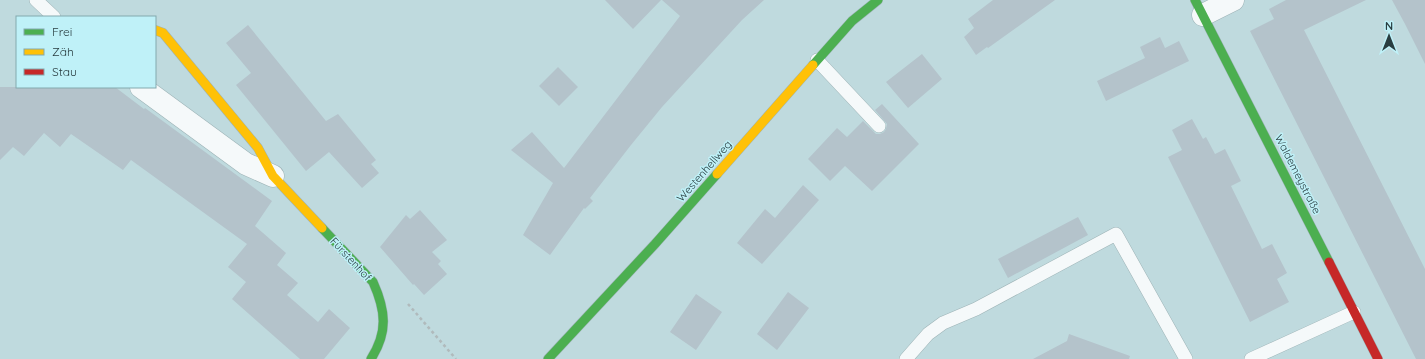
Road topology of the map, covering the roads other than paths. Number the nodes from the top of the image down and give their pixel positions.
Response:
1 (36, 0) edge
2 (878, 0) edge
3 (1233, 0) edge
4 (1199, 8) edge
5 (53, 16) edge
6 (156, 30) edge
7 (817, 60) junction
8 (142, 88) edge
9 (880, 126) dead end
10 (273, 176) junction
11 (1354, 312) junction
12 (371, 359) edge
13 (548, 359) edge
14 (906, 359) edge
15 (1186, 359) edge
16 (1251, 359) edge
17 (1378, 359) edge

1 - 5 lane
2 - 7 street, Westenhellweg
3 - 4 street
4 - 11 street, Waldemeystraße
6 - 10 street, Fürstenhof
7 - 9 lane
7 - 13 street, Westenhellweg
8 - 10 street, Fürstenhof
10 - 12 street, Fürstenhof
11 - 16 lane
11 - 17 street, Waldemeystraße
14 - 15 lane

